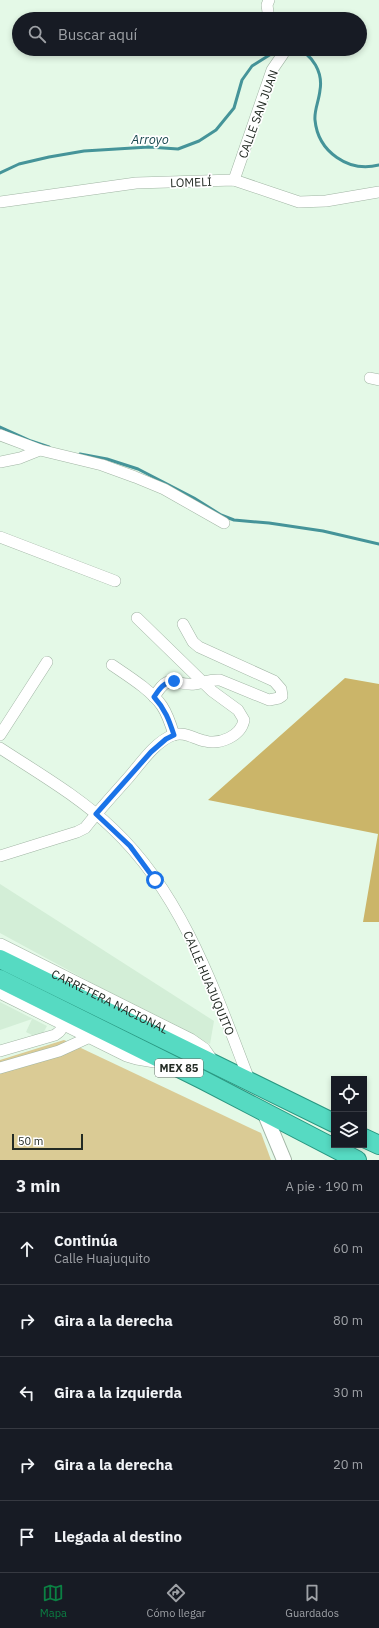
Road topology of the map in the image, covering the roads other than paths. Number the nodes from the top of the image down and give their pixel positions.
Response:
1 (269, 0) edge
2 (268, 12) edge
3 (280, 56) edge
4 (234, 180) junction
5 (379, 192) edge
6 (0, 202) edge
7 (0, 435) edge
8 (40, 450) junction
9 (0, 462) edge
10 (224, 523) dead end
11 (0, 537) edge
12 (115, 581) dead end
13 (137, 618) dead end
14 (183, 624) dead end
15 (47, 662) dead end
16 (112, 664) dead end
17 (203, 681) junction
18 (154, 697) junction
19 (0, 735) edge
20 (174, 735) junction
21 (0, 748) edge
22 (96, 814) junction
23 (0, 856) edge
24 (0, 946) edge
25 (0, 959) edge
26 (0, 979) edge
27 (0, 991) edge
28 (61, 1021) junction
29 (92, 1036) junction
30 (0, 1051) edge
31 (166, 1062) junction
32 (212, 1064) junction
33 (0, 1068) edge
34 (250, 1082) junction
35 (264, 1112) junction
36 (331, 1122) edge
37 (367, 1140) edge
38 (379, 1146) edge
39 (284, 1160) edge
40 (357, 1160) edge

1 - 2 street
3 - 4 street, CALLE SAN JUAN
4 - 5 street, LOMELÍ
4 - 6 street, LOMELÍ
7 - 8 street
8 - 9 street
8 - 10 street
11 - 12 street
13 - 17 street
14 - 17 street
15 - 19 street
16 - 18 street
17 - 18 street
17 - 20 street
18 - 20 street
20 - 22 street
21 - 22 street, CALLE HUAJUQUITO
22 - 23 street
22 - 34 street, CALLE HUAJUQUITO
24 - 32 main road, CARRETERA NACIONAL / MEX 85
25 - 32 highway, CARRETERA NACIONAL / MEX 85
26 - 31 highway, MEX 85
27 - 28 main road, MEX 85
28 - 29 main road, MEX 85
28 - 30 street
29 - 31 main road, MEX 85
29 - 33 street
31 - 35 highway, MEX 85
32 - 34 highway, CARRETERA NACIONAL / MEX 85
34 - 36 highway, CARRETERA NACIONAL / MEX 85
35 - 39 street
35 - 40 highway, MEX 85
37 - 38 highway

